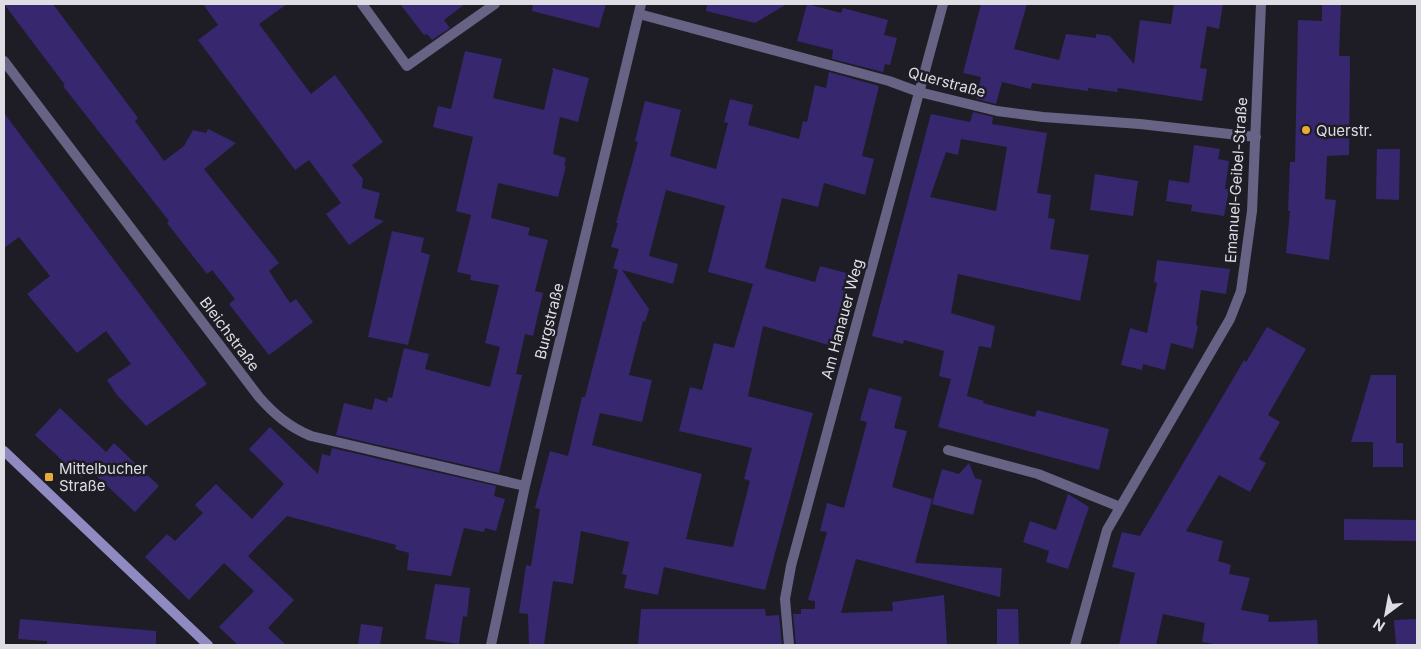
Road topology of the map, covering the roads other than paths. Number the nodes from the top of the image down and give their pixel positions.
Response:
1 (362, 4) edge
2 (495, 4) edge
3 (943, 4) edge
4 (1261, 4) edge
5 (640, 9) edge
6 (4, 61) edge
7 (919, 92) junction
8 (1256, 137) junction
9 (948, 450) dead end
10 (4, 451) edge
11 (525, 486) junction
12 (1120, 507) junction
13 (208, 645) edge
14 (491, 645) edge
15 (789, 645) edge
16 (1075, 645) edge

1 - 2 street
3 - 7 street, Am Hanauer Weg
4 - 8 street, Emanuel-Geibel-Straße
5 - 7 street, Querstraße
5 - 11 street, Burgstraße
6 - 11 street, Bleichstraße
7 - 8 street, Querstraße
7 - 15 street, Am Hanauer Weg
8 - 12 street, Emanuel-Geibel-Straße
9 - 12 street
10 - 13 main road
11 - 14 street, Burgstraße
12 - 16 street, Emanuel-Geibel-Straße

